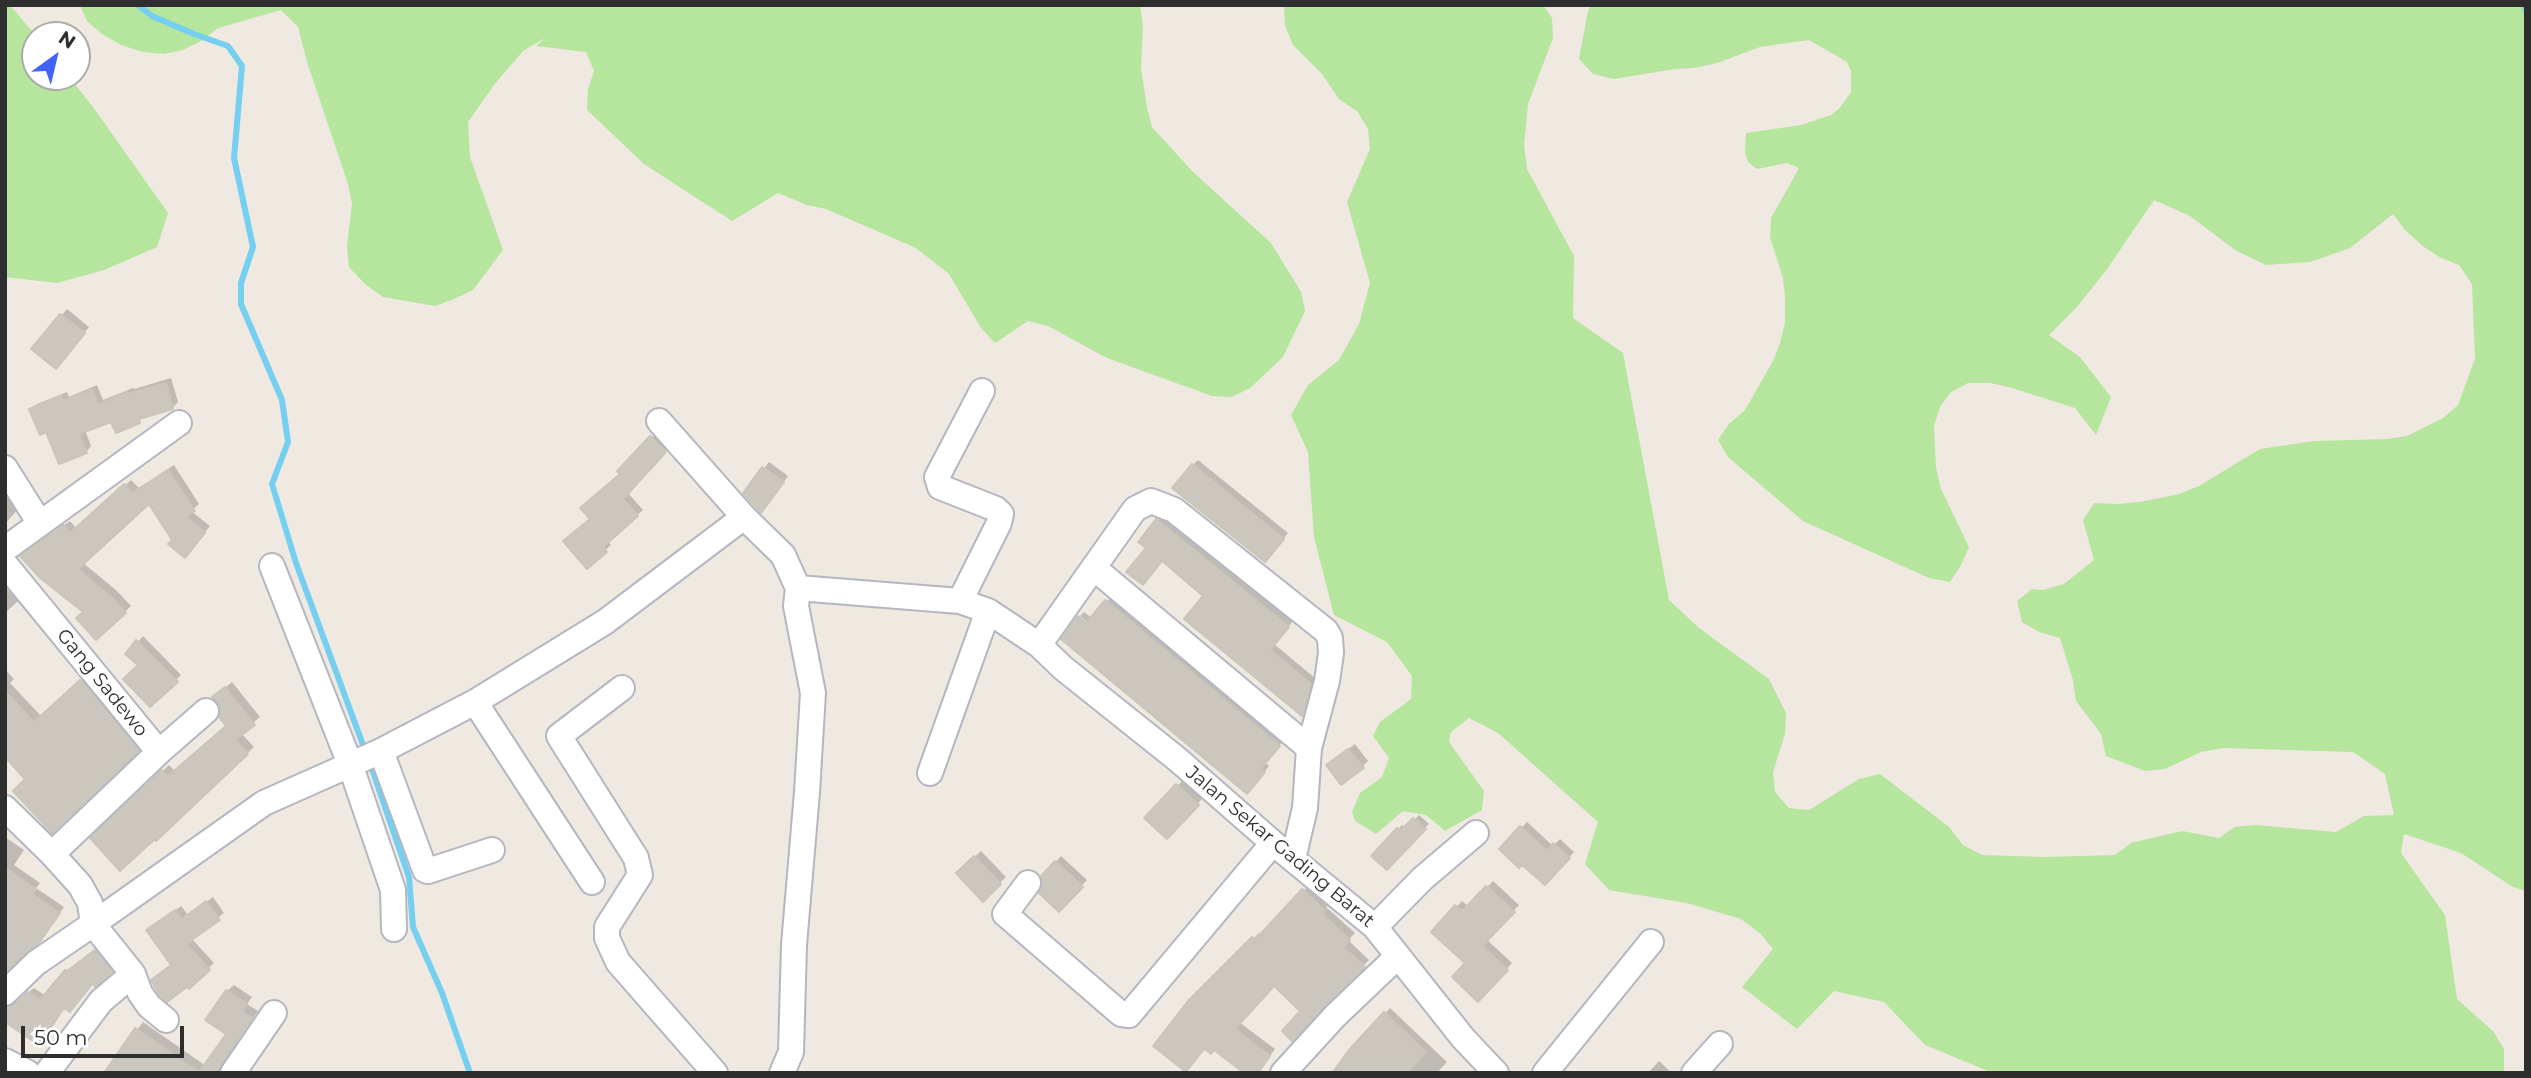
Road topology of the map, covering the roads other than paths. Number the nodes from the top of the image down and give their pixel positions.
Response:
1 (982, 391) dead end
2 (659, 421) dead end
3 (179, 423) dead end
4 (5, 468) edge
5 (744, 517) junction
6 (39, 522) junction
7 (5, 549) edge
8 (5, 564) edge
9 (272, 566) dead end
10 (1094, 568) junction
11 (798, 588) junction
12 (960, 601) junction
13 (988, 611) junction
14 (1039, 645) junction
15 (622, 688) dead end
16 (475, 702) junction
17 (206, 711) dead end
18 (1309, 747) junction
19 (159, 752) junction
20 (364, 758) junction
21 (929, 774) dead end
22 (5, 808) edge
23 (1476, 834) dead end
24 (492, 850) dead end
25 (1283, 851) junction
26 (52, 854) junction
27 (592, 881) dead end
28 (1028, 883) dead end
29 (93, 924) junction
30 (1376, 927) junction
31 (394, 929) dead end
32 (1651, 942) dead end
33 (1398, 956) junction
34 (133, 974) junction
35 (5, 993) edge
36 (274, 1013) dead end
37 (166, 1020) dead end
38 (1720, 1044) dead end
39 (5, 1061) edge
40 (1495, 1072) edge
41 (28, 1073) edge
42 (47, 1073) edge
43 (233, 1073) edge
44 (715, 1073) edge
45 (782, 1073) edge
46 (1283, 1073) edge
47 (1545, 1073) edge
48 (1694, 1073) edge

1 - 12 street
2 - 5 street
3 - 6 street
4 - 6 street
5 - 11 street
5 - 16 street
6 - 7 street
8 - 19 street, Gang Sadewo
9 - 20 street
10 - 14 street
10 - 18 street
10 - 18 street
11 - 12 street, Jalan Sekar Gading Barat
11 - 45 street
12 - 13 street, Jalan Sekar Gading Barat
13 - 14 street, Jalan Sekar Gading Barat
13 - 21 street
14 - 25 street, Jalan Sekar Gading Barat
15 - 44 street
16 - 20 street
16 - 27 street
17 - 19 street
18 - 25 street
19 - 26 street, Gang Sadewo
20 - 24 street
20 - 29 street
20 - 31 street
22 - 26 street
23 - 30 street
25 - 28 street
25 - 30 street, Jalan Sekar Gading Barat
26 - 29 street
29 - 34 street
29 - 35 street
30 - 33 street, Jalan Sekar Gading Barat
32 - 47 street
33 - 40 street, Jalan Sekar Gading Barat
33 - 46 street
34 - 37 street
34 - 42 street
36 - 43 street
38 - 48 street
39 - 41 street

